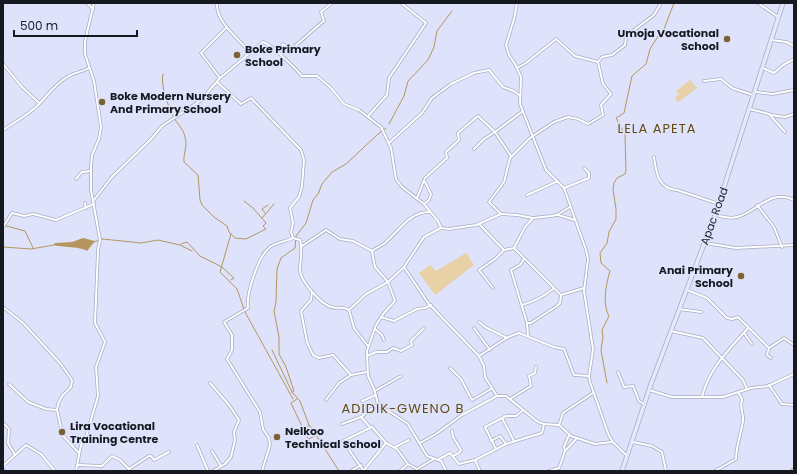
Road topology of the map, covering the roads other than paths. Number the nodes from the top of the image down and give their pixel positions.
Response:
1 (87, 3) edge
2 (94, 3) edge
3 (217, 3) edge
4 (332, 3) edge
5 (401, 3) edge
6 (517, 3) edge
7 (661, 3) edge
8 (758, 3) edge
9 (783, 3) edge
10 (93, 9) junction
11 (779, 18) junction
12 (227, 27) junction
13 (772, 40) junction
14 (794, 46) edge
15 (275, 51) junction
16 (249, 53) junction
17 (794, 60) edge
18 (598, 62) junction
19 (3, 64) edge
20 (89, 68) junction
21 (517, 68) junction
22 (763, 68) junction
23 (220, 78) junction
24 (704, 81) dead end
25 (216, 82) junction
26 (794, 90) edge
27 (755, 94) junction
28 (520, 96) junction
29 (39, 103) junction
30 (750, 109) junction
31 (523, 111) junction
32 (794, 114) edge
33 (368, 116) junction
34 (771, 116) junction
35 (3, 130) edge
36 (495, 132) junction
37 (785, 132) dead end
38 (532, 137) junction
39 (389, 143) junction
40 (474, 149) dead end
41 (511, 156) junction
42 (654, 157) dead end
43 (584, 168) dead end
44 (91, 171) junction
45 (76, 179) dead end
46 (558, 181) junction
47 (425, 182) junction
48 (564, 188) junction
49 (527, 195) dead end
50 (418, 198) junction
51 (94, 200) junction
52 (794, 200) edge
53 (85, 203) dead end
54 (94, 204) junction
55 (424, 204) junction
56 (719, 204) junction
57 (757, 205) junction
58 (570, 207) junction
59 (86, 208) junction
60 (430, 212) junction
61 (500, 214) junction
62 (557, 215) junction
63 (715, 215) junction
64 (533, 218) junction
65 (575, 220) junction
66 (478, 224) junction
67 (3, 226) edge
68 (441, 228) junction
69 (293, 238) junction
70 (705, 243) junction
71 (794, 245) edge
72 (302, 246) junction
73 (782, 247) junction
74 (514, 248) junction
75 (504, 250) junction
76 (372, 251) junction
77 (524, 259) junction
78 (404, 268) junction
79 (388, 282) junction
80 (493, 288) dead end
81 (584, 288) junction
82 (553, 289) junction
83 (312, 290) junction
84 (687, 290) junction
85 (561, 295) junction
86 (431, 305) junction
87 (522, 305) junction
88 (3, 307) edge
89 (679, 309) junction
90 (349, 310) junction
91 (701, 312) dead end
92 (381, 318) junction
93 (479, 322) dead end
94 (527, 324) junction
95 (424, 328) dead end
96 (474, 328) dead end
97 (748, 328) junction
98 (375, 329) junction
99 (671, 331) junction
100 (744, 333) junction
101 (528, 335) junction
102 (507, 338) junction
103 (384, 340) dead end
104 (752, 344) dead end
105 (794, 345) edge
106 (368, 346) junction
107 (769, 348) junction
108 (490, 350) junction
109 (367, 356) junction
110 (479, 356) junction
111 (721, 357) junction
112 (771, 358) dead end
113 (536, 367) dead end
114 (450, 368) dead end
115 (368, 372) junction
116 (618, 372) dead end
117 (794, 374) edge
118 (351, 375) junction
119 (401, 376) dead end
120 (589, 376) junction
121 (210, 383) dead end
122 (9, 384) dead end
123 (769, 385) junction
124 (491, 388) junction
125 (747, 388) junction
126 (649, 390) junction
127 (375, 391) junction
128 (738, 392) junction
129 (593, 393) junction
130 (376, 396) junction
131 (497, 396) junction
132 (702, 397) junction
133 (510, 399) junction
134 (326, 400) dead end
135 (362, 400) dead end
136 (378, 404) junction
137 (644, 404) junction
138 (794, 405) edge
139 (57, 410) junction
140 (523, 410) junction
141 (361, 417) junction
142 (502, 418) junction
143 (3, 423) edge
144 (342, 424) dead end
145 (544, 424) junction
146 (559, 425) junction
147 (370, 427) junction
148 (452, 431) dead end
149 (569, 434) junction
150 (577, 438) junction
151 (409, 440) dead end
152 (491, 441) junction
153 (514, 441) junction
154 (631, 441) junction
155 (613, 442) junction
156 (386, 443) junction
157 (420, 443) junction
158 (506, 444) junction
159 (197, 445) dead end
160 (395, 447) junction
161 (496, 449) junction
162 (212, 451) dead end
163 (565, 451) junction
164 (169, 452) dead end
165 (80, 453) junction
166 (15, 455) junction
167 (626, 455) junction
168 (454, 456) junction
169 (434, 459) junction
170 (439, 459) junction
171 (475, 460) junction
172 (408, 464) junction
173 (78, 465) junction
174 (360, 465) junction
175 (221, 466) junction
176 (3, 467) edge
177 (130, 470) edge
178 (6, 471) edge
179 (55, 471) edge
180 (76, 471) edge
181 (208, 471) edge
182 (213, 471) edge
183 (262, 471) edge
184 (351, 471) edge
185 (363, 471) edge
186 (400, 471) edge
187 (446, 471) edge
188 (480, 471) edge
189 (549, 471) edge
190 (622, 471) edge
191 (666, 471) edge
192 (715, 471) edge

1 - 10 street
2 - 10 street
3 - 12 street
4 - 15 street
5 - 33 street
6 - 21 street
7 - 18 street
8 - 11 street
9 - 11 main road, Apac Road
10 - 20 street
11 - 13 main road, Apac Road
12 - 16 street
12 - 23 street
13 - 14 street
13 - 22 main road, Apac Road
15 - 16 street
15 - 33 street
16 - 23 street
17 - 22 street
18 - 21 street
18 - 38 street
19 - 29 street
20 - 29 street
20 - 44 street
21 - 28 street
22 - 27 main road, Apac Road
23 - 25 street
24 - 27 street
25 - 51 street
25 - 69 street
26 - 27 street
27 - 30 main road, Apac Road
28 - 31 street
28 - 39 street
29 - 35 street
30 - 34 street
30 - 56 main road, Apac Road
31 - 36 street
31 - 38 street
32 - 34 street
33 - 39 street
34 - 37 street
36 - 40 street
36 - 41 street
36 - 47 street
38 - 41 street
38 - 46 street
39 - 50 street
41 - 61 street
42 - 56 street
43 - 48 street
44 - 45 street
44 - 51 street
46 - 48 street
46 - 49 street
47 - 50 street
47 - 55 street
48 - 58 street
50 - 55 street
51 - 54 street
52 - 57 street
53 - 59 street
54 - 59 street
54 - 165 street
55 - 60 street
56 - 63 main road, Apac Road
57 - 63 street
57 - 73 street
58 - 62 street
58 - 65 street
59 - 67 street
60 - 68 street
60 - 76 street
61 - 64 street
61 - 66 street
62 - 64 street
62 - 65 street
63 - 70 main road, Apac Road
64 - 74 street
65 - 81 street
66 - 68 street
66 - 75 street
68 - 78 street
69 - 72 street
69 - 183 street
70 - 73 street
70 - 84 main road, Apac Road
71 - 73 street
72 - 76 street
72 - 83 street
74 - 75 street
74 - 77 street
75 - 80 street
76 - 79 street
77 - 82 street
77 - 87 street
78 - 79 street
78 - 86 street
79 - 90 street
79 - 92 street
81 - 85 street
81 - 120 street
82 - 85 street
82 - 87 street
83 - 90 street
83 - 118 street
84 - 89 main road, Apac Road
84 - 97 street
85 - 94 street
86 - 92 street
86 - 110 street
87 - 94 street
88 - 139 street
89 - 91 street
89 - 99 main road, Apac Road
90 - 106 street
92 - 98 street
93 - 102 street
94 - 101 street
95 - 109 street
96 - 108 street
97 - 100 street
97 - 107 street
98 - 103 street
98 - 106 street
99 - 111 street
99 - 126 main road, Apac Road
100 - 104 street
100 - 111 street
101 - 102 street
101 - 120 street
102 - 108 street
105 - 107 street
106 - 109 street
107 - 112 street
108 - 110 street
109 - 115 street
110 - 124 street
111 - 125 street
111 - 132 street
113 - 133 street
114 - 124 street
115 - 118 street
115 - 127 street
116 - 137 street
117 - 123 street
118 - 134 street
119 - 127 street
120 - 129 street
121 - 175 street
122 - 139 street
123 - 125 street
123 - 138 street
124 - 131 street
125 - 128 street
126 - 132 street
126 - 137 main road, Apac Road
127 - 130 street
128 - 132 street
128 - 192 street
129 - 146 street
129 - 155 street
130 - 135 street
130 - 136 street
131 - 133 street
131 - 157 street
133 - 140 street
136 - 141 street
136 - 157 street
137 - 154 main road, Apac Road
139 - 165 street
140 - 142 street
140 - 145 street
141 - 144 street
141 - 147 street
142 - 152 street
142 - 153 street
143 - 166 street
145 - 146 street
145 - 153 street
146 - 149 street
147 - 156 street
147 - 174 street
148 - 168 street
149 - 150 street
149 - 163 street
150 - 155 street
150 - 163 street
151 - 160 street
152 - 158 street
152 - 161 street
153 - 158 street
154 - 167 main road, Apac Road
154 - 191 street
155 - 167 street
156 - 160 street
156 - 185 street
157 - 169 street
158 - 161 street
159 - 181 street
160 - 172 street
161 - 171 street
162 - 175 street
163 - 189 street
164 - 177 street
165 - 173 street
166 - 176 street
166 - 179 street
167 - 190 main road, Apac Road
168 - 170 street
168 - 171 street
169 - 170 street
169 - 172 street
170 - 187 street
171 - 188 street
172 - 186 street
173 - 177 street
173 - 180 street
174 - 184 street
174 - 185 street
175 - 182 street
176 - 178 main road

